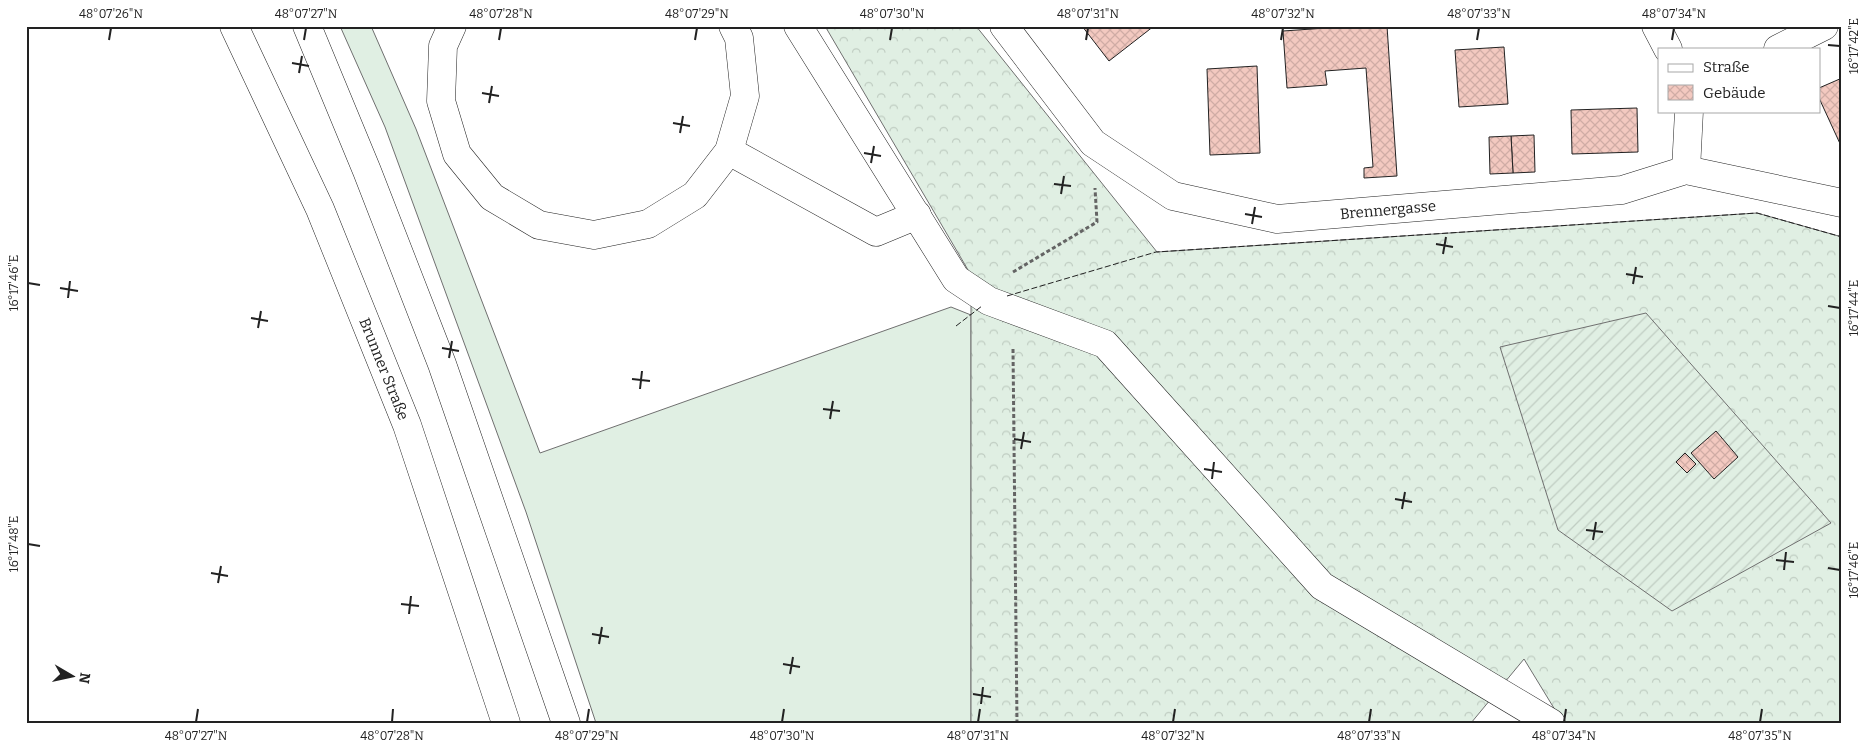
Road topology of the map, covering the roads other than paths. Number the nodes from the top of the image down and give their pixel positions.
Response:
1 (234, 26) edge
2 (306, 26) edge
3 (452, 26) edge
4 (733, 26) edge
5 (798, 26) edge
6 (1004, 26) edge
7 (1656, 26) edge
8 (1824, 26) edge
9 (1667, 48) edge
10 (1780, 48) edge
11 (1689, 112) edge
12 (729, 151) junction
13 (1686, 170) junction
14 (1842, 203) edge
15 (917, 215) junction
16 (506, 723) edge
17 (566, 723) edge
18 (1551, 723) edge

1 - 16 main road, Brunner Straße
2 - 17 main road
3 - 12 main road
4 - 12 main road
5 - 15 main road
6 - 13 main road, Brennergasse
7 - 9 main road
8 - 10 main road
11 - 13 main road
12 - 15 main road
13 - 14 main road, Brennergasse
15 - 18 main road

